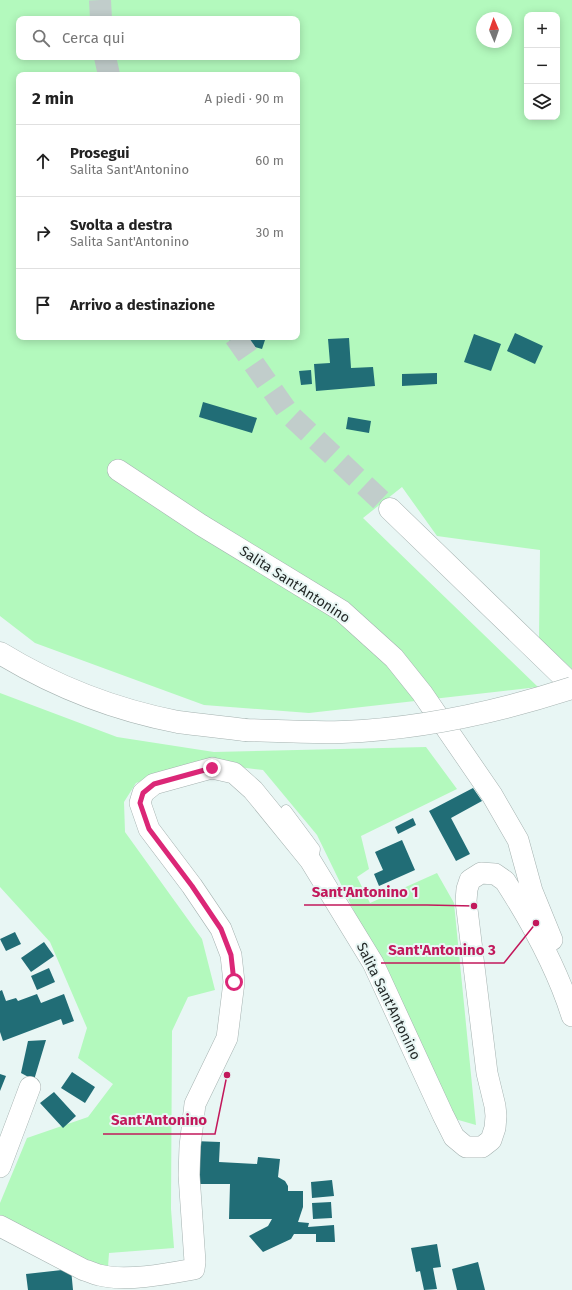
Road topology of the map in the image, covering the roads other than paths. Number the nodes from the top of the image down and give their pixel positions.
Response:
1 (118, 470) dead end
2 (390, 509) tunnel mouth
3 (0, 653) edge
4 (572, 686) edge
5 (286, 810) dead end
6 (310, 860) junction
7 (551, 961) junction
8 (572, 1016) edge
9 (30, 1087) dead end
10 (0, 1167) edge
11 (0, 1226) edge

1 - 7 street, Salita Sant'Antonino
2 - 4 highway
3 - 4 highway, bridge
5 - 6 lane
6 - 7 street, Salita Sant'Antonino
6 - 11 street, Salita Sant'Antonino
7 - 8 street, Salita Sant'Antonino
9 - 10 street

